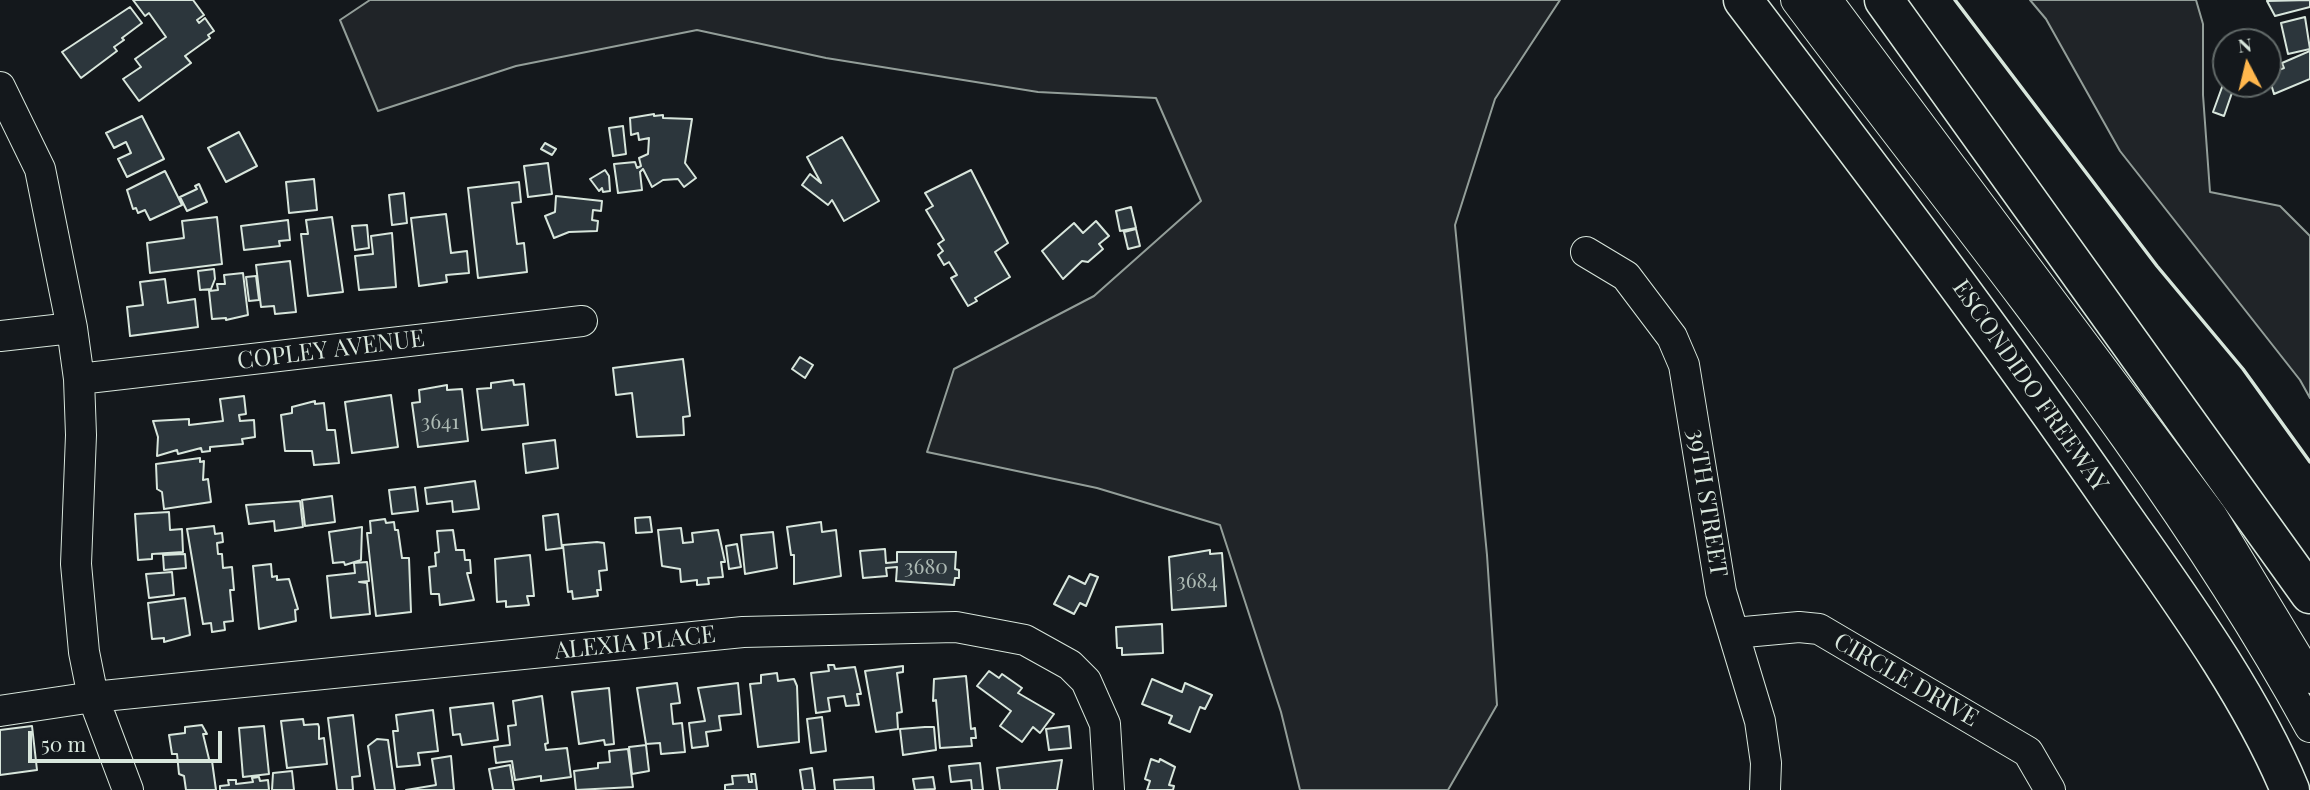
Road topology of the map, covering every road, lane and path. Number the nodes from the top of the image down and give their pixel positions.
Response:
1 (1744, 0) edge
2 (1796, 0) edge
3 (1828, 0) edge
4 (1884, 0) edge
5 (0, 87) edge
6 (11, 129) edge
7 (1586, 252) dead end
8 (582, 321) dead end
9 (72, 328) junction
10 (0, 336) edge
11 (79, 379) junction
12 (2305, 584) edge
13 (1734, 633) junction
14 (2310, 677) edge
15 (93, 697) junction
16 (0, 710) edge
17 (2310, 727) edge
18 (128, 790) edge
19 (1109, 790) edge
20 (1765, 790) edge
21 (2050, 790) edge
22 (2290, 790) edge

1 - 22 highway, ESCONDIDO FREEWAY
2 - 17 street
3 - 14 street
4 - 12 highway
5 - 6 street
6 - 9 street
7 - 13 street, 39TH STREET
8 - 11 street, COPLEY AVENUE
9 - 10 street
9 - 11 street
11 - 15 street
13 - 20 street, 39TH STREET
13 - 21 street, CIRCLE DRIVE
15 - 16 street, ALEXIA PLACE
15 - 18 street
15 - 19 street, ALEXIA PLACE

